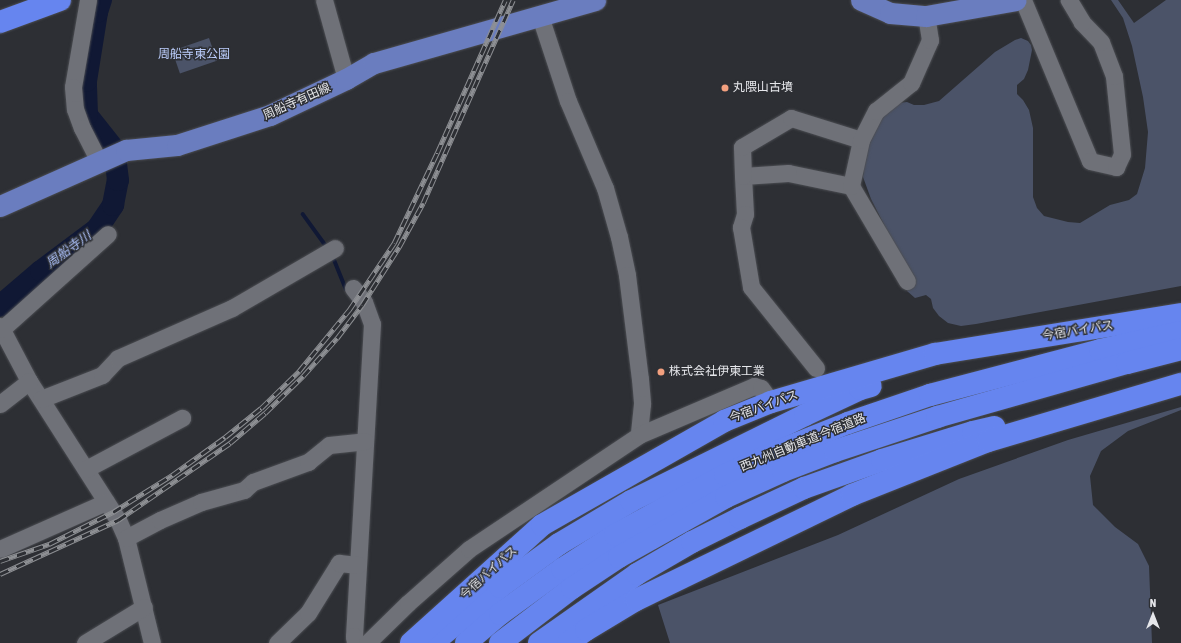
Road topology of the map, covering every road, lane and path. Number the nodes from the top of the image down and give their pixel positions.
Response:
1 (60, 0) edge
2 (88, 0) edge
3 (324, 0) edge
4 (861, 0) edge
5 (1016, 0) edge
6 (1023, 0) edge
7 (1069, 0) edge
8 (591, 1) edge
9 (31, 5) edge
10 (540, 16) junction
11 (926, 16) junction
12 (0, 22) edge
13 (346, 79) junction
14 (861, 140) junction
15 (98, 162) junction
16 (743, 176) junction
17 (851, 186) junction
18 (0, 206) edge
19 (108, 234) dead end
20 (331, 250) dead end
21 (907, 281) dead end
22 (353, 288) dead end
23 (1181, 314) edge
24 (1138, 322) junction
25 (1, 327) edge
26 (1181, 332) edge
27 (1181, 349) edge
28 (816, 368) dead end
29 (29, 382) junction
30 (1181, 384) edge
31 (1149, 393) junction
32 (41, 400) junction
33 (771, 402) junction
34 (0, 404) edge
35 (182, 418) dead end
36 (639, 435) junction
37 (365, 442) junction
38 (86, 469) junction
39 (106, 502) junction
40 (126, 538) junction
41 (0, 549) edge
42 (358, 565) junction
43 (144, 607) junction
44 (85, 643) edge
45 (152, 643) edge
46 (277, 643) edge
47 (355, 643) edge
48 (368, 643) edge
49 (411, 643) edge
50 (433, 643) edge
51 (466, 643) edge
52 (500, 643) edge
53 (539, 643) edge
54 (568, 643) edge

1 - 9 highway
2 - 15 street
3 - 13 street
4 - 11 main road
5 - 11 main road
6 - 7 street
8 - 10 main road, 周船寺有田線
9 - 12 highway
10 - 13 main road, 周船寺有田線
10 - 36 street
11 - 14 street
13 - 15 main road, 周船寺有田線
14 - 16 street
14 - 17 street
15 - 18 main road, 周船寺有田線
16 - 17 street
16 - 28 street
17 - 21 street
19 - 25 street
20 - 32 street
22 - 37 street
23 - 24 highway, 今宿バイパス
24 - 33 highway, 今宿バイパス
24 - 50 highway
25 - 29 street
26 - 51 highway, 西九州自動車道;今宿道路
27 - 52 highway, 西九州自動車道;今宿道路
29 - 32 street
29 - 34 street
30 - 31 highway
31 - 53 highway
31 - 54 highway
32 - 38 street
33 - 36 street
33 - 49 highway, 今宿バイパス
35 - 38 street
36 - 48 street
37 - 40 street
37 - 42 street
38 - 39 street
39 - 40 street
39 - 41 street
40 - 43 street
42 - 46 street
42 - 47 street
43 - 44 street
43 - 45 street

